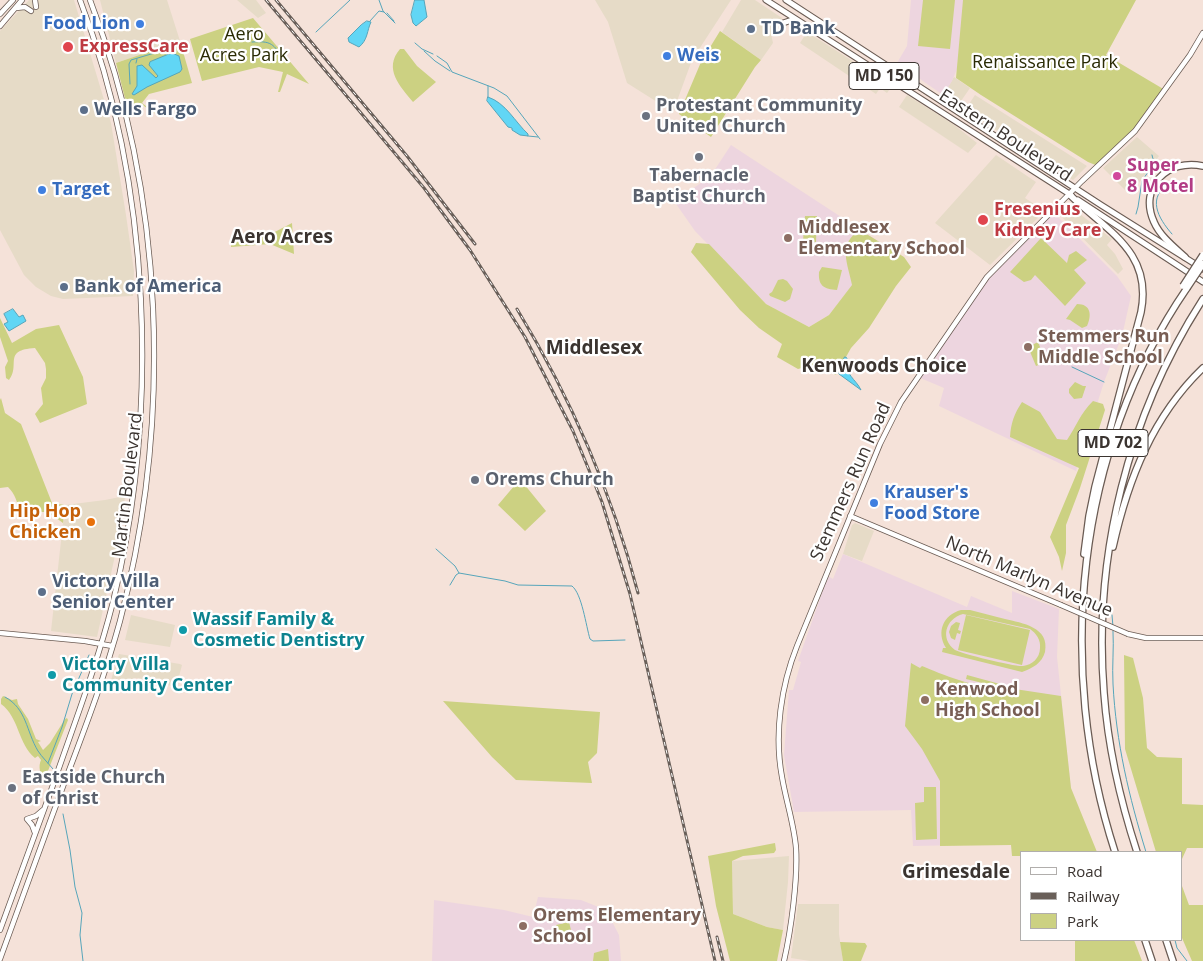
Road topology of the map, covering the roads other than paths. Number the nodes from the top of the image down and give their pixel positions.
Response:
1 (13, 0) edge
2 (22, 0) edge
3 (35, 0) edge
4 (80, 0) edge
5 (91, 0) edge
6 (766, 0) edge
7 (786, 0) edge
8 (36, 7) dead end
9 (15, 9) junction
10 (31, 11) dead end
11 (784, 12) junction
12 (0, 14) edge
13 (795, 19) junction
14 (0, 26) edge
15 (1203, 33) edge
16 (1203, 166) edge
17 (1075, 188) junction
18 (1069, 194) junction
19 (1203, 255) edge
20 (1185, 257) junction
21 (1203, 264) edge
22 (1203, 269) edge
23 (1203, 282) edge
24 (1185, 287) junction
25 (1203, 299) edge
26 (1203, 306) edge
27 (1176, 344) junction
28 (1203, 368) edge
29 (850, 516) junction
30 (1082, 611) junction
31 (1102, 618) junction
32 (0, 633) edge
33 (1203, 638) edge
34 (101, 644) junction
35 (112, 646) junction
36 (45, 808) junction
37 (35, 835) junction
38 (1115, 851) edge
39 (1137, 851) edge
40 (0, 930) edge
41 (1145, 941) edge
42 (1166, 941) edge
43 (0, 958) edge
44 (785, 961) edge
45 (1152, 961) edge
46 (1173, 961) edge

1 - 12 main road
2 - 9 main road
3 - 8 main road
4 - 34 main road, Martin Boulevard
5 - 35 main road, Martin Boulevard
6 - 11 main road, Eastern Boulevard / MD 150
7 - 17 main road, Eastern Boulevard / MD 150
9 - 10 main road
9 - 14 main road
11 - 13 main road, Eastern Boulevard / MD 150
11 - 13 main road
13 - 18 main road, Eastern Boulevard / MD 150
15 - 17 main road, Stemmers Run Road
16 - 20 highway
17 - 18 main road, Stemmers Run Road
17 - 20 main road, Eastern Boulevard / MD 150
18 - 23 main road, Eastern Boulevard / MD 150
18 - 29 main road, Stemmers Run Road
18 - 30 highway
19 - 24 highway, bridge
20 - 22 main road, Eastern Boulevard / MD 150
21 - 24 highway, MD 702, bridge
24 - 30 highway, MD 702
25 - 27 highway, MD 702
26 - 27 highway
27 - 31 highway, MD 702
28 - 31 highway
29 - 33 main road, North Marlyn Avenue, bridge
29 - 44 main road, Stemmers Run Road
30 - 38 highway, MD 702
31 - 39 highway, MD 702
32 - 34 main road
34 - 35 main road
34 - 36 main road, Martin Boulevard
35 - 43 main road, Martin Boulevard
36 - 37 main road, Martin Boulevard
36 - 37 main road
37 - 40 main road, Martin Boulevard
41 - 45 highway
42 - 46 highway

